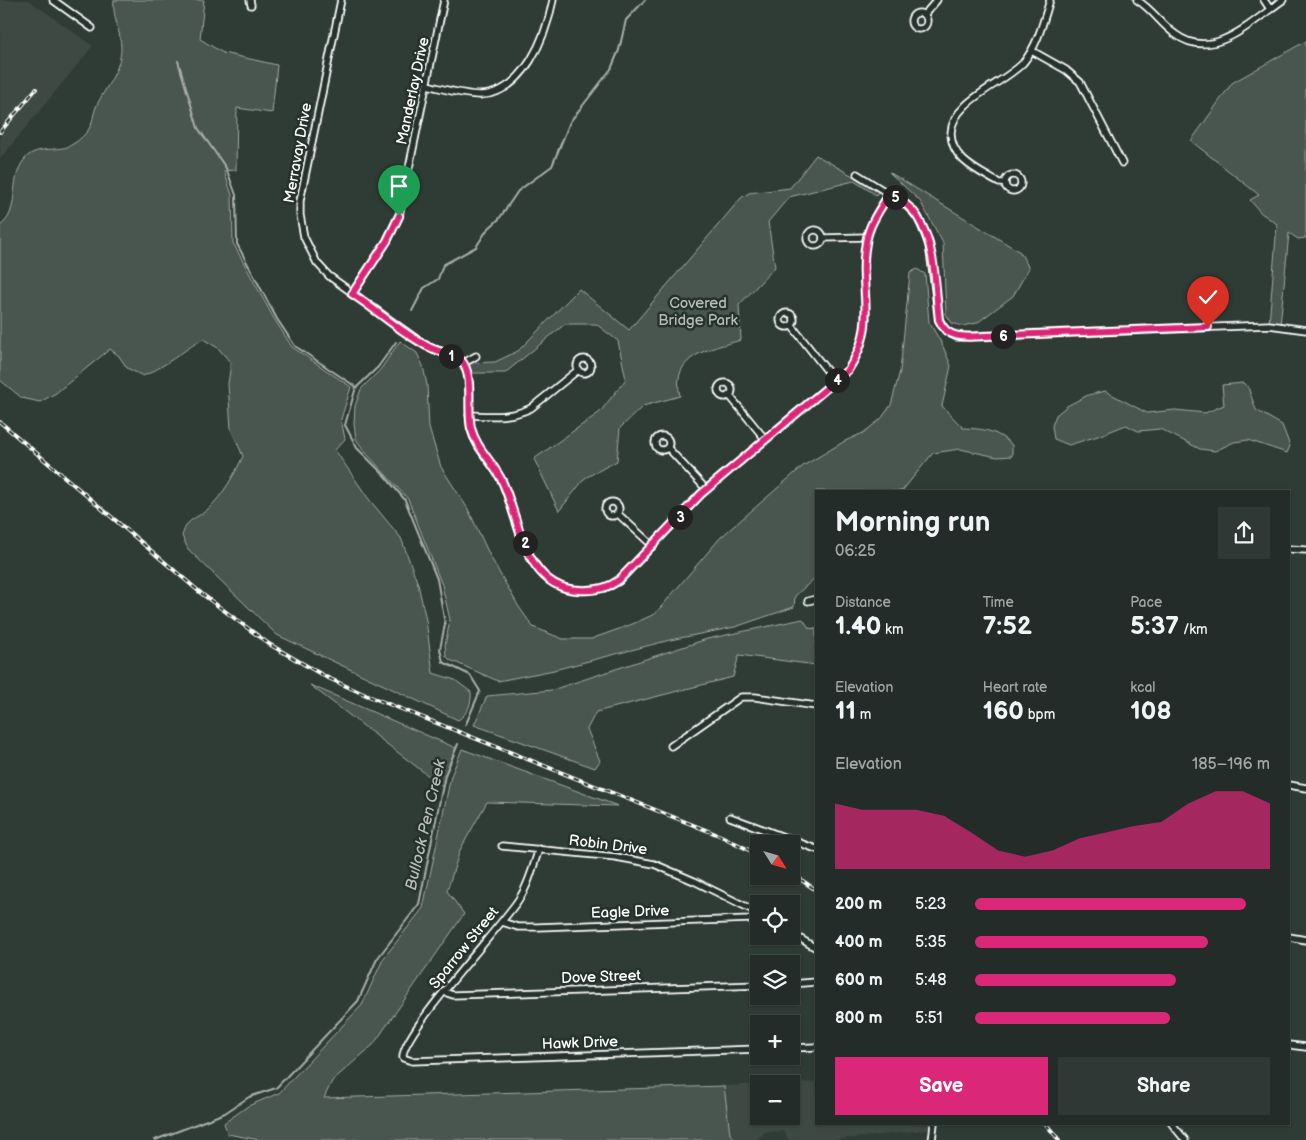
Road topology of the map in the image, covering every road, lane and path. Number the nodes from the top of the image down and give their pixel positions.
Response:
1 (53, 0) edge
2 (341, 0) edge
3 (444, 0) edge
4 (553, 0) edge
5 (937, 0) edge
6 (1050, 0) edge
7 (1138, 0) edge
8 (1264, 0) edge
9 (1283, 0) edge
10 (1270, 9) junction
11 (924, 15) dead end
12 (92, 28) dead end
13 (1032, 51) junction
14 (427, 85) junction
15 (1122, 163) dead end
16 (857, 174) dead end
17 (1005, 183) dead end
18 (890, 193) junction
19 (867, 237) junction
20 (823, 238) dead end
21 (352, 294) junction
22 (792, 326) dead end
23 (1306, 330) edge
24 (476, 356) dead end
25 (464, 363) junction
26 (578, 370) dead end
27 (836, 381) junction
28 (729, 395) dead end
29 (469, 415) junction
30 (765, 440) junction
31 (668, 448) dead end
32 (706, 489) junction
33 (618, 514) dead end
34 (653, 546) junction
35 (1290, 549) edge
36 (1306, 550) edge
37 (815, 599) edge
38 (808, 601) dead end
39 (815, 706) edge
40 (670, 746) dead end
41 (1290, 785) edge
42 (1306, 788) edge
43 (730, 817) dead end
44 (502, 846) dead end
45 (539, 849) junction
46 (815, 850) edge
47 (750, 910) edge
48 (750, 920) edge
49 (502, 922) junction
50 (1290, 937) edge
51 (800, 938) edge
52 (1306, 940) edge
53 (815, 947) edge
54 (815, 982) edge
55 (800, 983) edge
56 (750, 985) edge
57 (444, 992) junction
58 (1290, 1045) edge
59 (815, 1047) edge
60 (800, 1048) edge
61 (1306, 1048) edge
62 (750, 1049) edge
63 (404, 1058) joint
64 (934, 1125) edge
65 (1173, 1125) edge
66 (932, 1140) edge
67 (1185, 1140) edge

1 - 12 street
2 - 21 street, Merravay Drive
3 - 14 street, Manderlay Drive
4 - 14 street
5 - 11 street
6 - 13 street
7 - 10 street
8 - 10 street
9 - 10 street
13 - 15 street
13 - 17 street
14 - 21 street, Manderlay Drive
16 - 18 street
18 - 19 street
18 - 23 street
19 - 20 street
19 - 27 street
21 - 25 street, Merravay Drive
22 - 27 street
24 - 25 street
25 - 29 street
26 - 29 street
27 - 30 street
28 - 30 street
29 - 34 street
30 - 32 street
31 - 32 street
32 - 34 street
33 - 34 street
35 - 36 street
37 - 38 street
39 - 40 street
41 - 42 street
43 - 46 street
44 - 45 street, Robin Drive
45 - 47 street, Robin Drive
45 - 49 street, Sparrow Street
48 - 49 street, Eagle Drive
49 - 57 street, Sparrow Street
50 - 52 street
51 - 53 street
54 - 55 street
56 - 57 street, Dove Street
57 - 63 street, Sparrow Street
58 - 61 street
59 - 60 street
62 - 63 street, Hawk Drive
64 - 66 street
65 - 67 street

